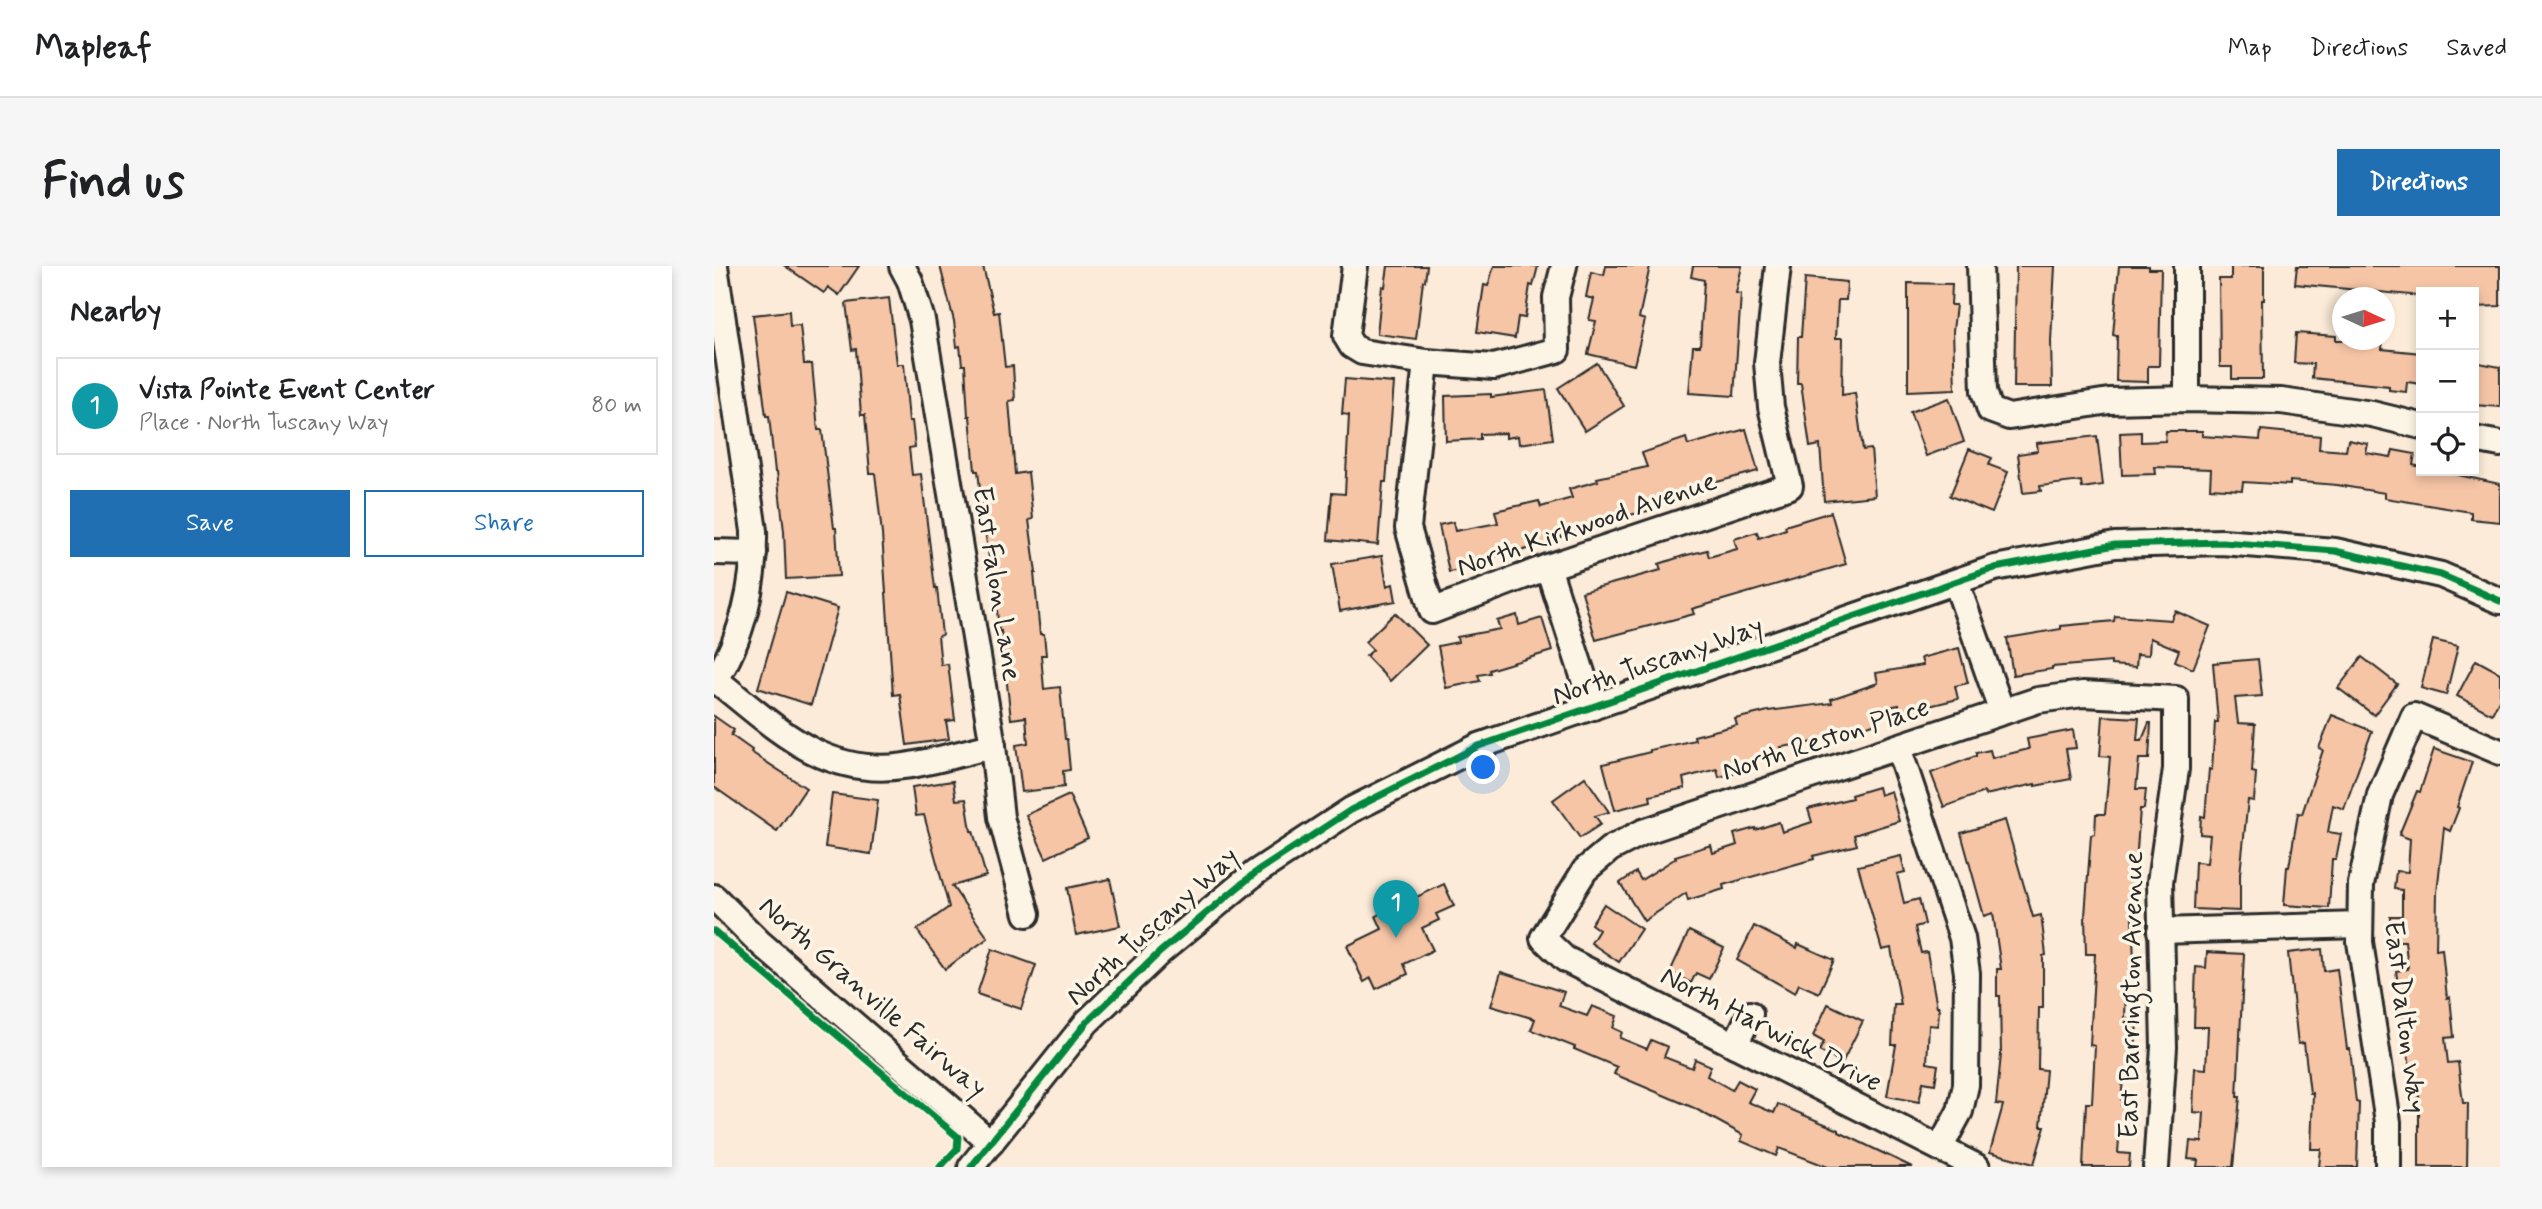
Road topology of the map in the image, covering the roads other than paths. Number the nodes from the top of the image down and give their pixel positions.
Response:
1 (715, 266) edge
2 (902, 266) edge
3 (1355, 266) edge
4 (1564, 266) edge
5 (1777, 266) edge
6 (1980, 266) edge
7 (2187, 266) edge
8 (1426, 362) junction
9 (2187, 399) junction
10 (2416, 425) edge
11 (2479, 440) edge
12 (2500, 444) edge
13 (714, 552) edge
14 (754, 552) junction
15 (1548, 567) junction
16 (1956, 582) junction
17 (2500, 601) edge
18 (715, 681) edge
19 (2176, 699) joint
20 (1593, 707) junction
21 (2002, 712) junction
22 (993, 746) junction
23 (1898, 747) junction
24 (2500, 751) edge
25 (714, 897) edge
26 (1027, 914) dead end
27 (2360, 925) junction
28 (2160, 931) junction
29 (1543, 938) joint
30 (1750, 1014) dead end
31 (1735, 1045) junction
32 (991, 1143) junction
33 (1940, 1148) junction
34 (971, 1167) edge
35 (1977, 1167) edge
36 (2156, 1167) edge
37 (2388, 1167) edge

1 - 14 street
2 - 22 street, East Falon Lane
3 - 8 street
4 - 8 street
5 - 15 street, North Kirkwood Avenue
6 - 9 street
7 - 9 street
8 - 15 street, North Kirkwood Avenue
9 - 10 street
11 - 12 street
13 - 14 street
14 - 18 street
15 - 20 street
16 - 17 street, North Tuscany Way
16 - 20 street, North Tuscany Way
16 - 21 street
18 - 22 street
19 - 21 street, North Reston Place
19 - 28 street, East Barrington Avenue
20 - 32 street, North Tuscany Way
21 - 23 street, North Reston Place
22 - 26 street, East Falon Lane
23 - 29 street, North Reston Place
23 - 33 street
24 - 27 street, East Dalton Way
25 - 32 street, North Granville Fairway
27 - 28 street
27 - 37 street, East Dalton Way
28 - 36 street, East Barrington Avenue
29 - 31 street, North Harwick Drive
30 - 31 street
31 - 33 street, North Harwick Drive
32 - 34 street, North Tuscany Way
33 - 35 street, North Harwick Drive

